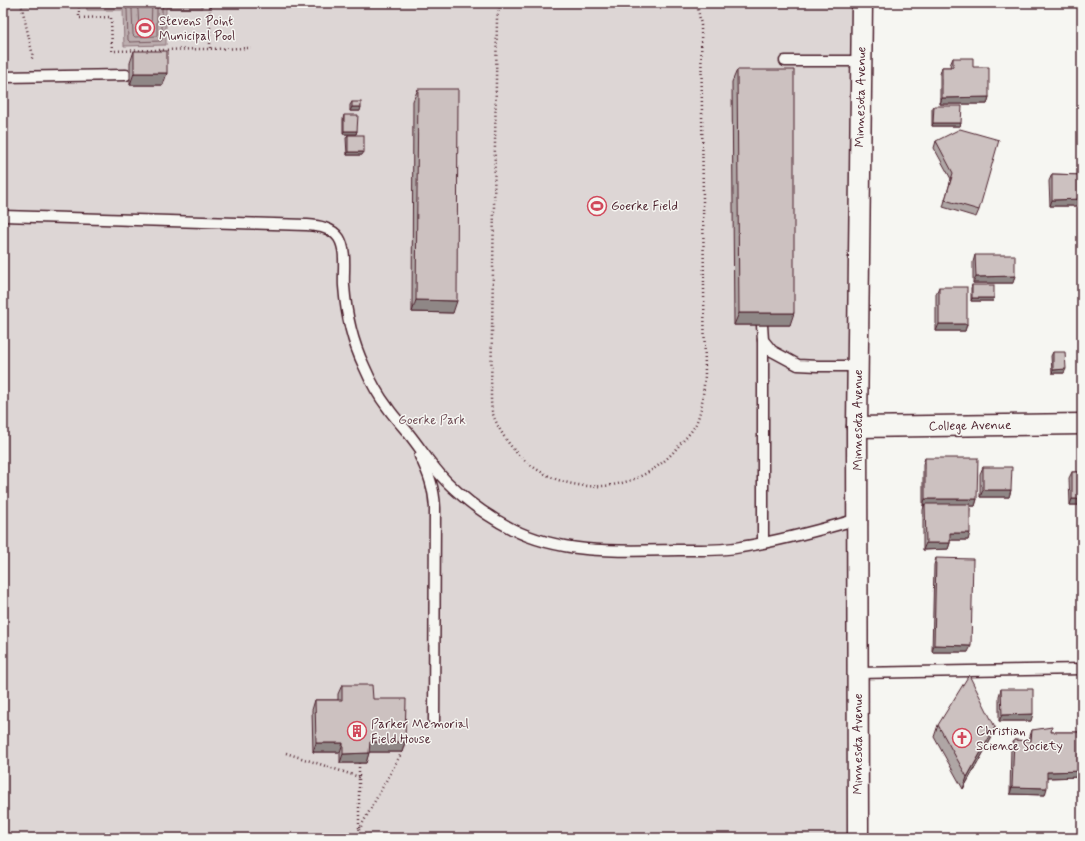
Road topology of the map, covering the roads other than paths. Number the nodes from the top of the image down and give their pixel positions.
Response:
1 (862, 3) edge
2 (785, 61) dead end
3 (861, 61) junction
4 (126, 75) dead end
5 (3, 77) edge
6 (3, 216) edge
7 (762, 325) edge
8 (763, 340) junction
9 (858, 366) junction
10 (1082, 424) edge
11 (857, 427) junction
12 (409, 433) junction
13 (858, 519) junction
14 (763, 542) junction
15 (1082, 669) edge
16 (858, 673) junction
17 (434, 721) dead end
18 (858, 838) edge

1 - 3 street, Minnesota Avenue
2 - 3 lane
3 - 9 street, Minnesota Avenue
4 - 5 lane
6 - 12 lane
7 - 8 lane
8 - 9 lane
8 - 14 lane
9 - 11 street, Minnesota Avenue
10 - 11 street, College Avenue
11 - 13 street, Minnesota Avenue
12 - 14 lane
12 - 17 lane
13 - 14 lane
13 - 16 street, Minnesota Avenue
15 - 16 lane
16 - 18 street, Minnesota Avenue

